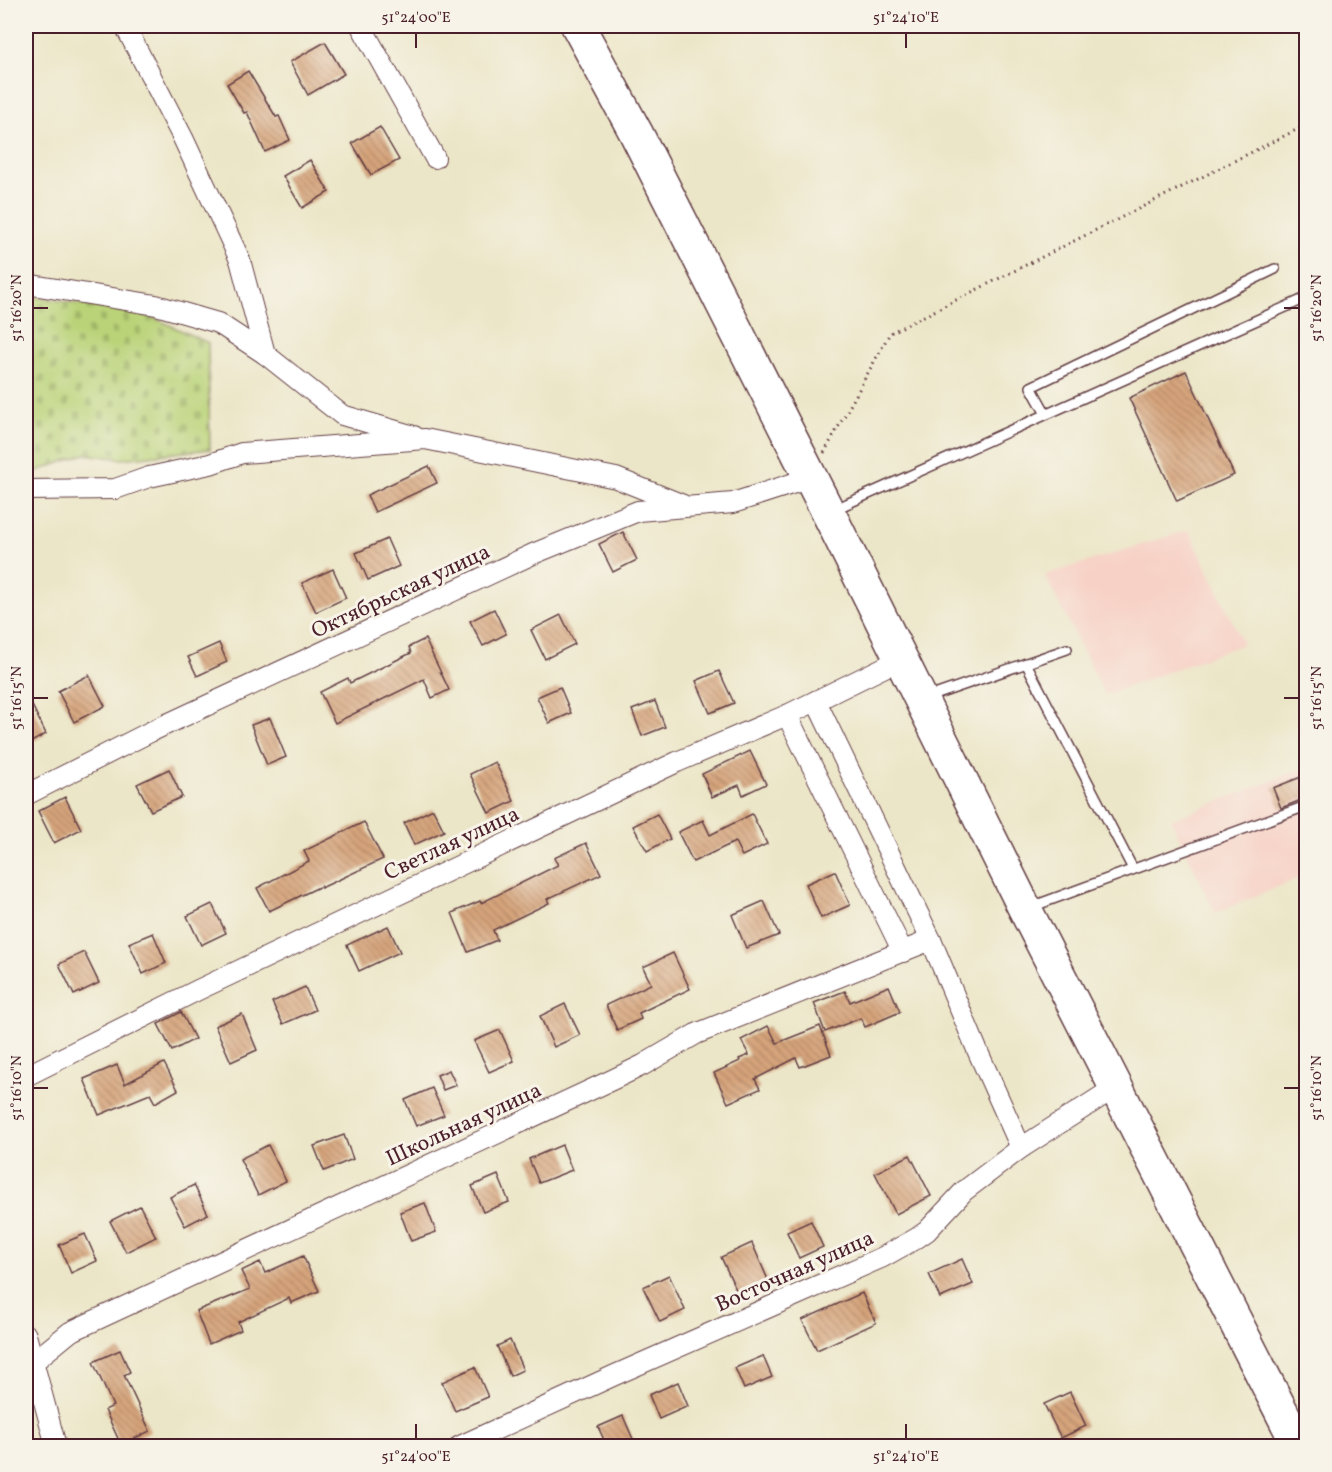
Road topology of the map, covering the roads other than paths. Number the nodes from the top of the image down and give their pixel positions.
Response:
1 (125, 26) edge
2 (361, 26) edge
3 (578, 26) edge
4 (435, 158) dead end
5 (1275, 269) dead end
6 (26, 284) edge
7 (1306, 298) edge
8 (266, 354) junction
9 (1046, 414) junction
10 (426, 440) junction
11 (810, 478) junction
12 (26, 490) edge
13 (687, 507) junction
14 (828, 513) junction
15 (1067, 649) dead end
16 (901, 659) junction
17 (1026, 663) junction
18 (921, 699) junction
19 (816, 701) junction
20 (787, 715) junction
21 (26, 795) edge
22 (1306, 806) edge
23 (1133, 869) junction
24 (1025, 909) junction
25 (931, 940) junction
26 (903, 952) junction
27 (26, 1076) edge
28 (1116, 1087) junction
29 (1021, 1148) junction
30 (26, 1335) edge
31 (29, 1365) edge
32 (56, 1446) edge
33 (459, 1446) edge
34 (1299, 1446) edge

1 - 8 street
2 - 4 street
3 - 11 highway
5 - 9 lane
6 - 8 street
7 - 9 lane
8 - 10 street
9 - 14 lane
10 - 12 street
10 - 13 street
11 - 13 street, Октябрьская улица
11 - 14 highway
13 - 21 street, Октябрьская улица
14 - 16 highway
15 - 17 lane
16 - 18 highway
16 - 19 street, Светлая улица
17 - 18 lane
17 - 23 lane
18 - 24 highway
19 - 20 street, Светлая улица
19 - 25 street
20 - 26 street
20 - 27 street, Светлая улица
22 - 23 lane
23 - 24 lane
24 - 28 highway
25 - 26 street, Школьная улица
25 - 29 street
26 - 31 street, Школьная улица
28 - 29 street, Восточная улица
28 - 34 highway
29 - 33 street, Восточная улица
30 - 31 street
31 - 32 street

